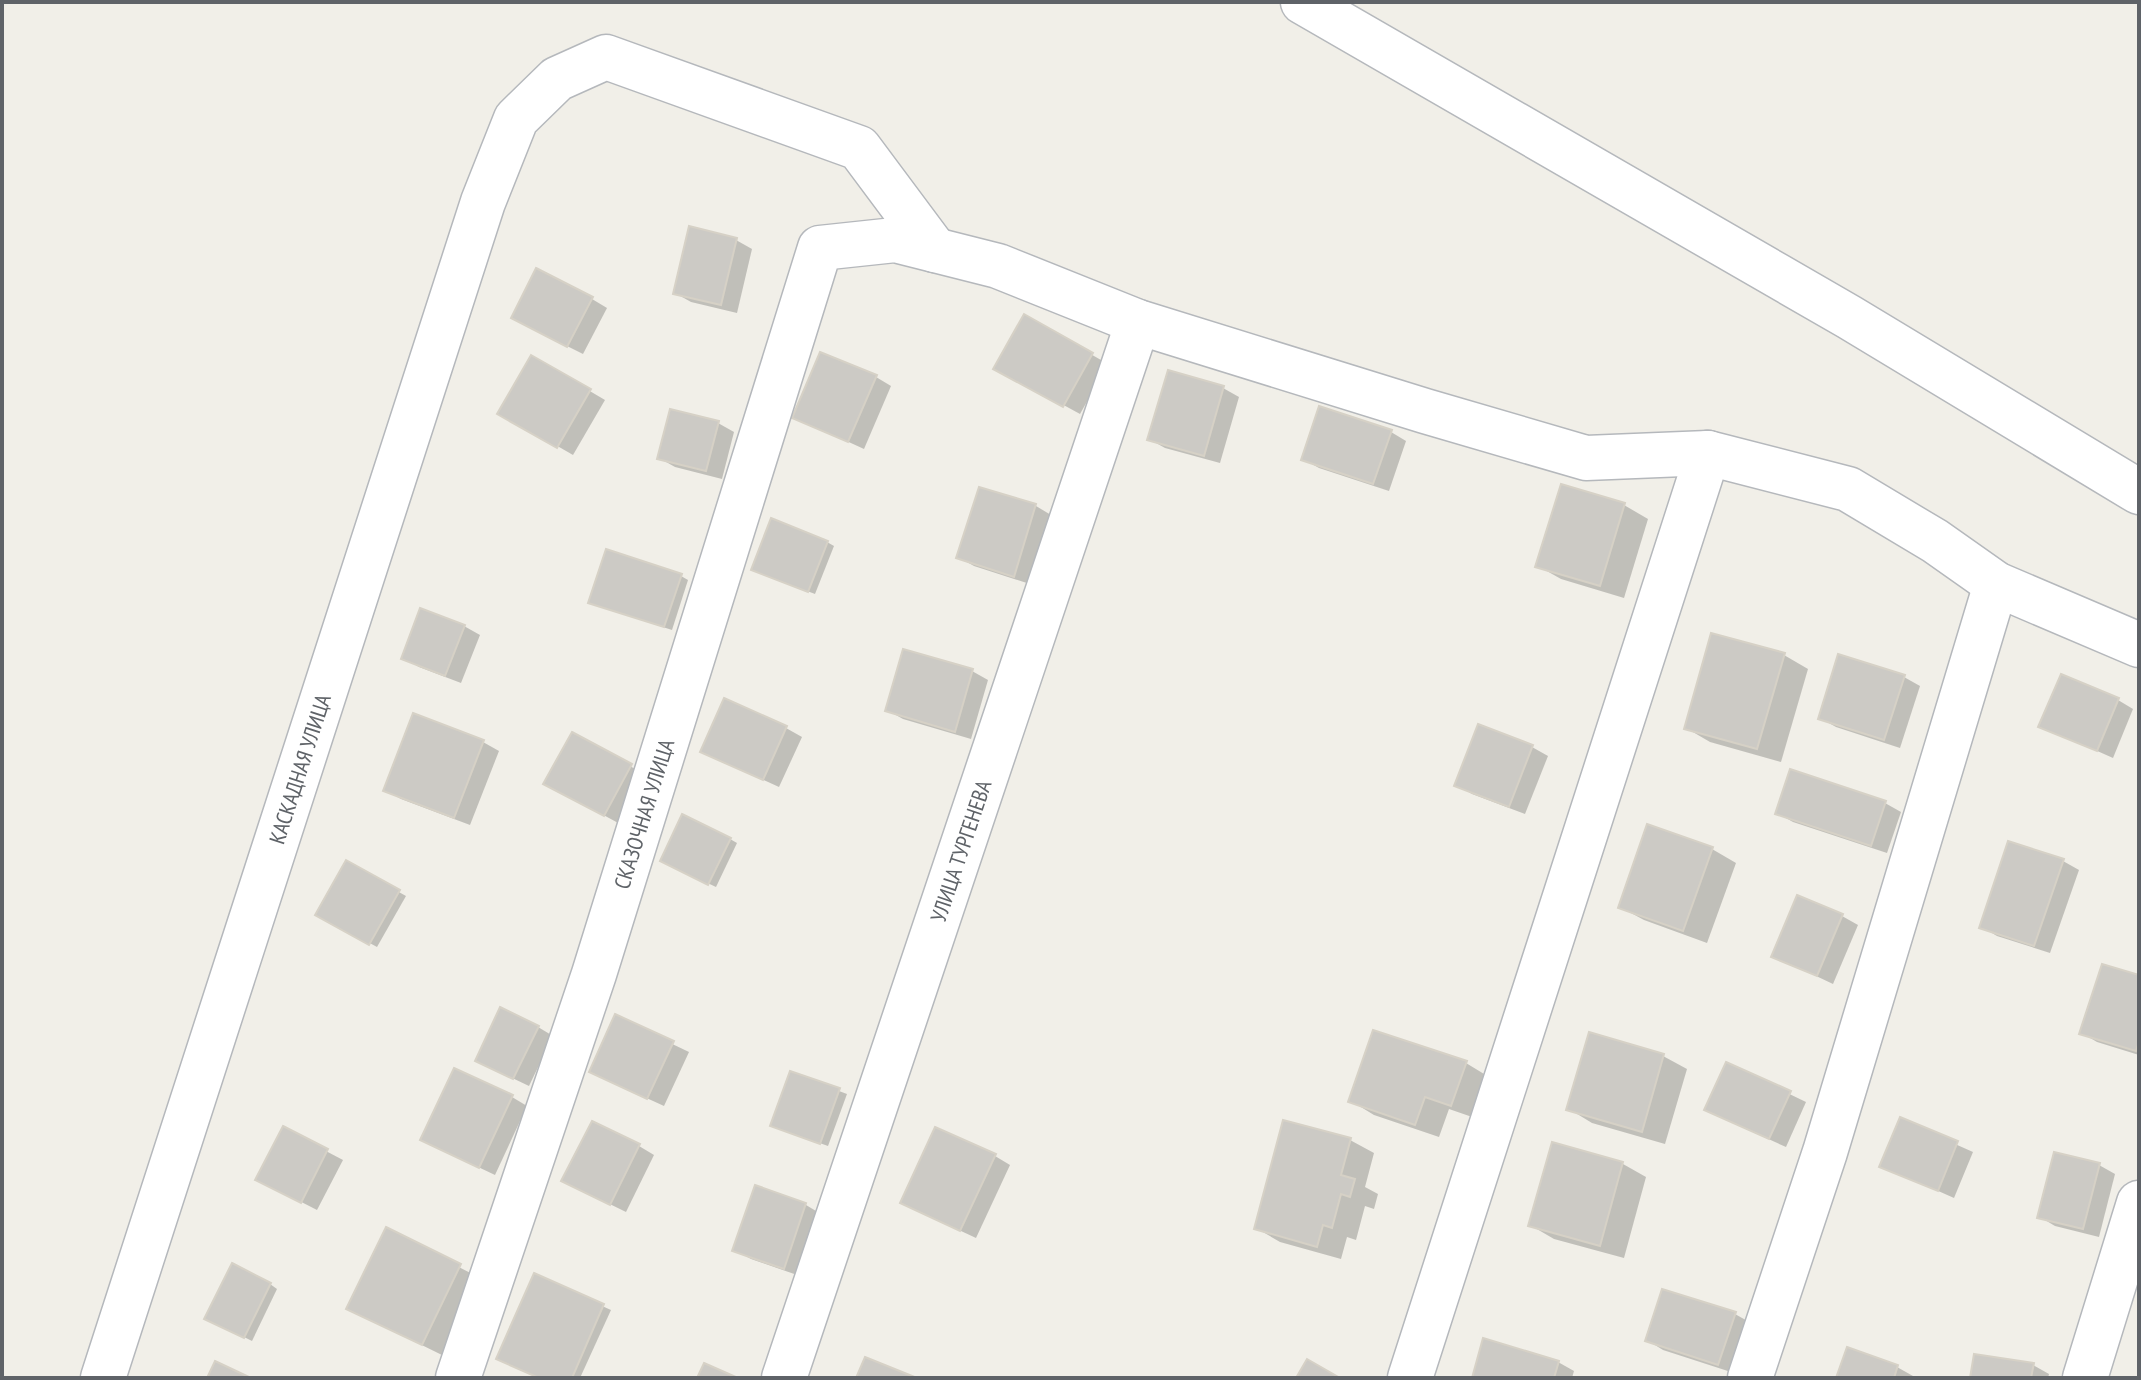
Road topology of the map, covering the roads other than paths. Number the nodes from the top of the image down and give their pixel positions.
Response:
1 (1303, 2) edge
2 (935, 250) junction
3 (1138, 322) junction
4 (1708, 453) junction
5 (2139, 492) edge
6 (1996, 584) junction
7 (2139, 645) edge
8 (2139, 1203) edge
9 (103, 1378) edge
10 (458, 1378) edge
11 (784, 1378) edge
12 (1410, 1378) edge
13 (1750, 1378) edge
14 (2085, 1378) edge

1 - 5 street
2 - 3 street
2 - 9 street, КАСКАДНАЯ УЛИЦА
2 - 10 street, СКАЗОЧНАЯ УЛИЦА
3 - 4 street
3 - 11 street, УЛИЦА ТУРГЕНЕВА
4 - 6 street
4 - 12 street
6 - 7 street
6 - 13 street
8 - 14 street

